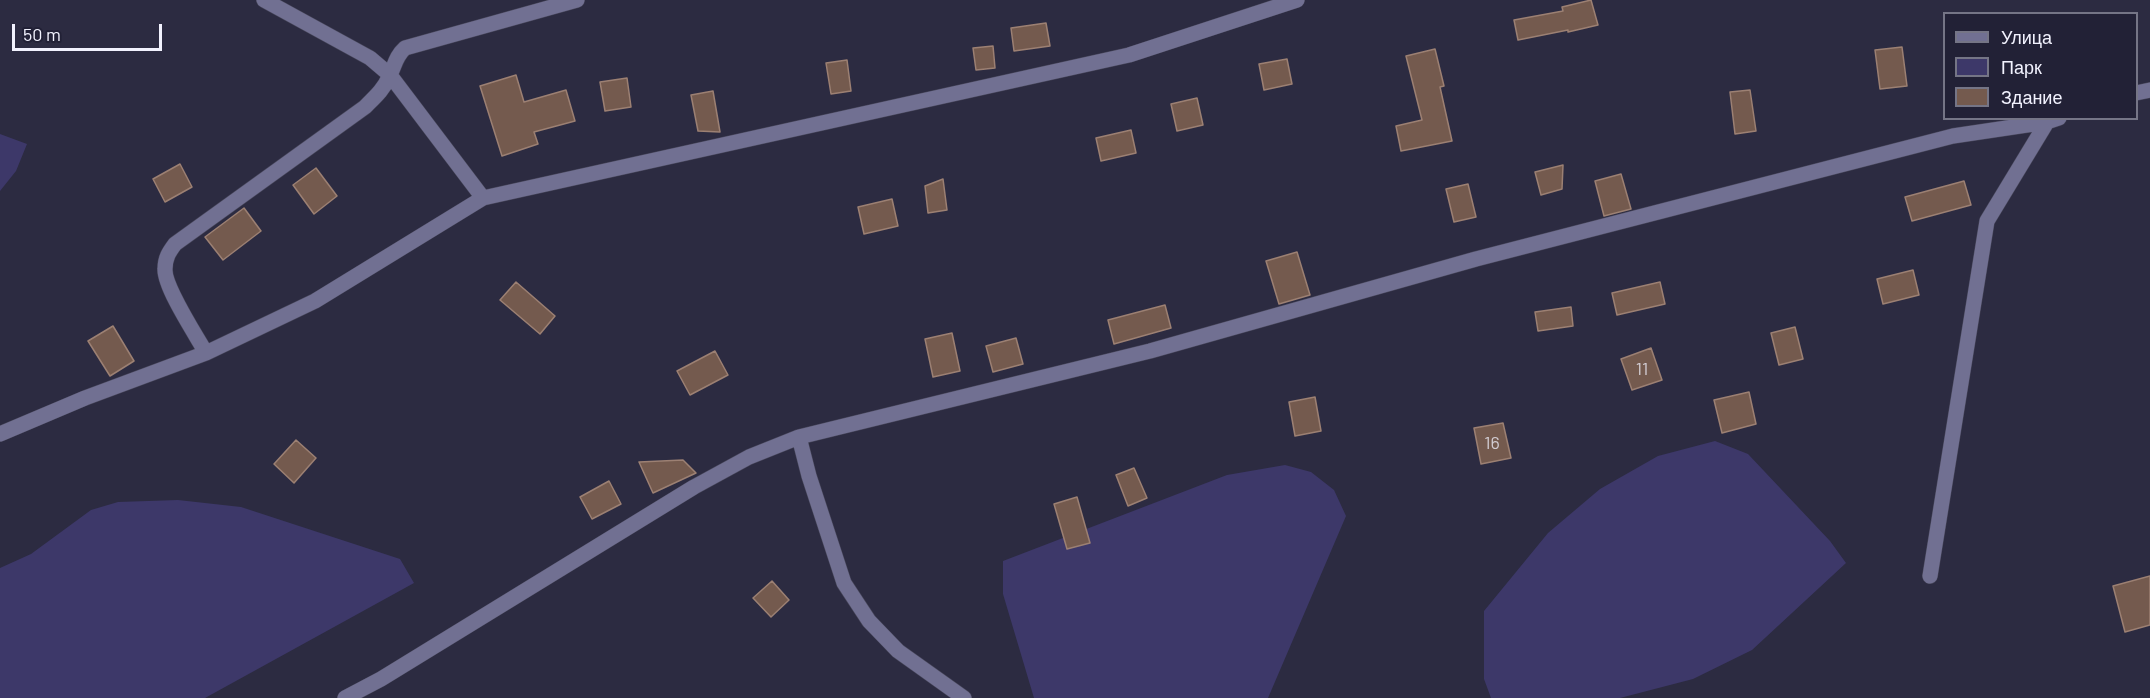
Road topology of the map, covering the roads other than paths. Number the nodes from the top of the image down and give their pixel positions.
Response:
1 (264, 0) edge
2 (577, 0) edge
3 (1297, 0) edge
4 (280, 4) edge
5 (555, 4) edge
6 (390, 75) junction
7 (2053, 120) edge
8 (483, 198) junction
9 (206, 353) junction
10 (0, 434) edge
11 (799, 437) junction
12 (1930, 576) dead end
13 (345, 698) edge
14 (964, 698) edge

1 - 4 street
2 - 5 street
3 - 8 street
4 - 6 street
5 - 6 street
6 - 8 street
6 - 9 street
7 - 11 street
7 - 12 street
8 - 9 street
9 - 10 street
11 - 13 street
11 - 14 street

